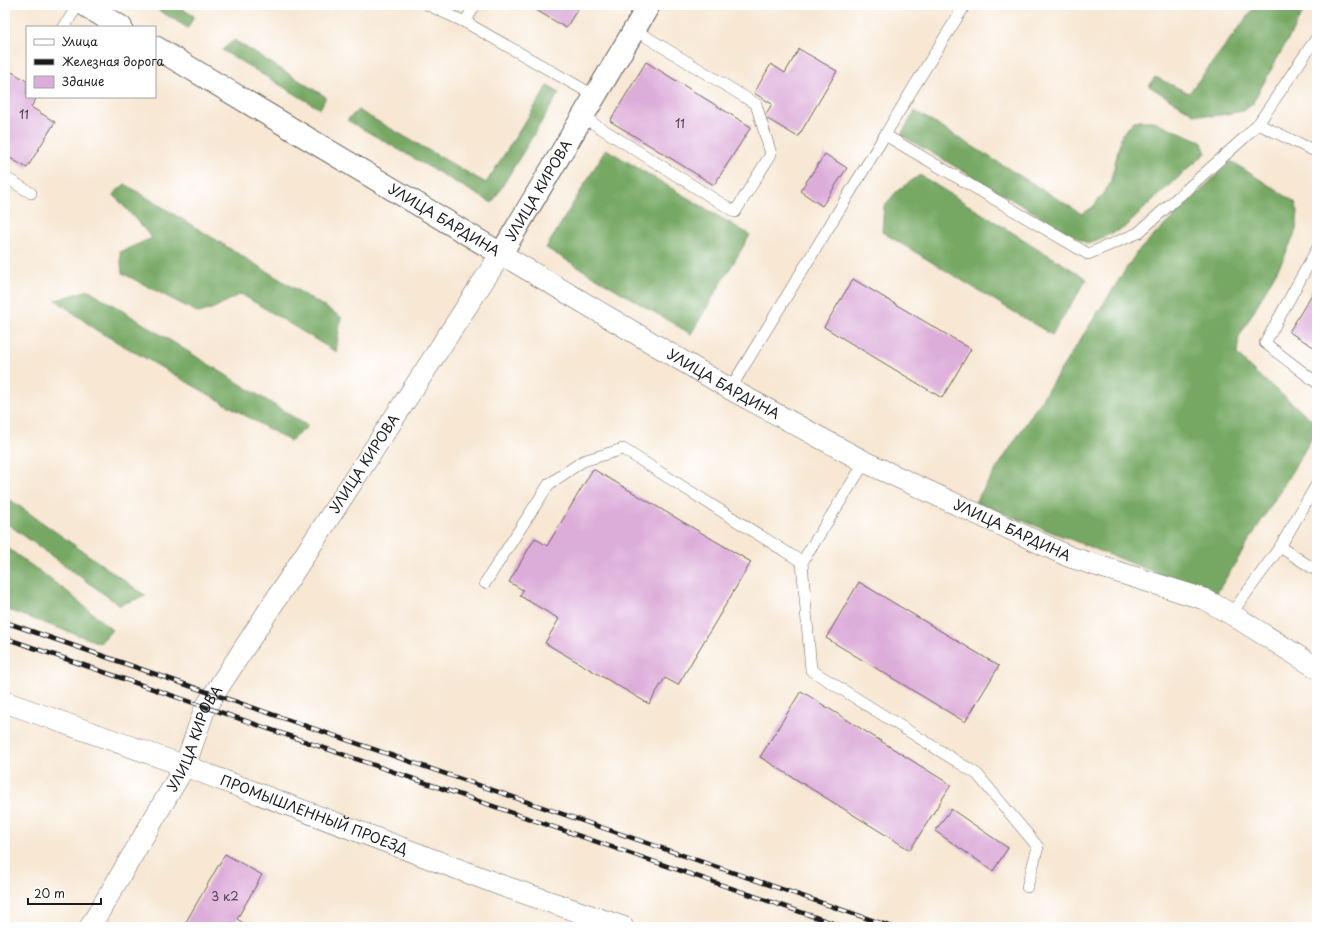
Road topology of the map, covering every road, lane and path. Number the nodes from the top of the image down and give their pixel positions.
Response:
1 (78, 5) edge
2 (85, 5) edge
3 (428, 5) edge
4 (475, 5) edge
5 (650, 5) edge
6 (966, 5) edge
7 (465, 22) junction
8 (65, 26) edge
9 (119, 26) edge
10 (635, 30) junction
11 (1317, 37) edge
12 (156, 48) edge
13 (595, 96) junction
14 (583, 117) junction
15 (1258, 124) junction
16 (886, 135) junction
17 (1317, 152) edge
18 (5, 178) edge
19 (31, 193) dead end
20 (1317, 249) edge
21 (501, 254) junction
22 (1317, 383) edge
23 (730, 389) junction
24 (865, 462) junction
25 (1317, 484) edge
26 (1280, 547) junction
27 (802, 562) junction
28 (1317, 571) edge
29 (485, 583) dead end
30 (1231, 614) junction
31 (1317, 668) edge
32 (5, 702) edge
33 (185, 766) junction
34 (1027, 886) dead end
35 (90, 927) edge
36 (623, 927) edge

1 - 8 lane
2 - 9 street
3 - 7 lane
4 - 7 lane
5 - 10 street, УЛИЦА КИРОВА
6 - 16 lane
7 - 13 lane
10 - 13 street, УЛИЦА КИРОВА
10 - 14 lane
11 - 15 lane
12 - 21 street, УЛИЦА БАРДИНА
13 - 14 street, УЛИЦА КИРОВА
14 - 21 street, УЛИЦА КИРОВА
15 - 16 lane
15 - 17 lane
16 - 23 lane
18 - 19 lane
20 - 22 lane
21 - 23 street, УЛИЦА БАРДИНА
21 - 33 street, УЛИЦА КИРОВА
23 - 24 street, УЛИЦА БАРДИНА
24 - 27 lane
24 - 30 street, УЛИЦА БАРДИНА
25 - 26 lane
26 - 28 lane
26 - 30 lane
27 - 29 lane
27 - 34 lane
30 - 31 street, УЛИЦА БАРДИНА
32 - 33 street, ПРОМЫШЛЕННЫЙ ПРОЕЗД
33 - 35 street, УЛИЦА КИРОВА
33 - 36 street, ПРОМЫШЛЕННЫЙ ПРОЕЗД

